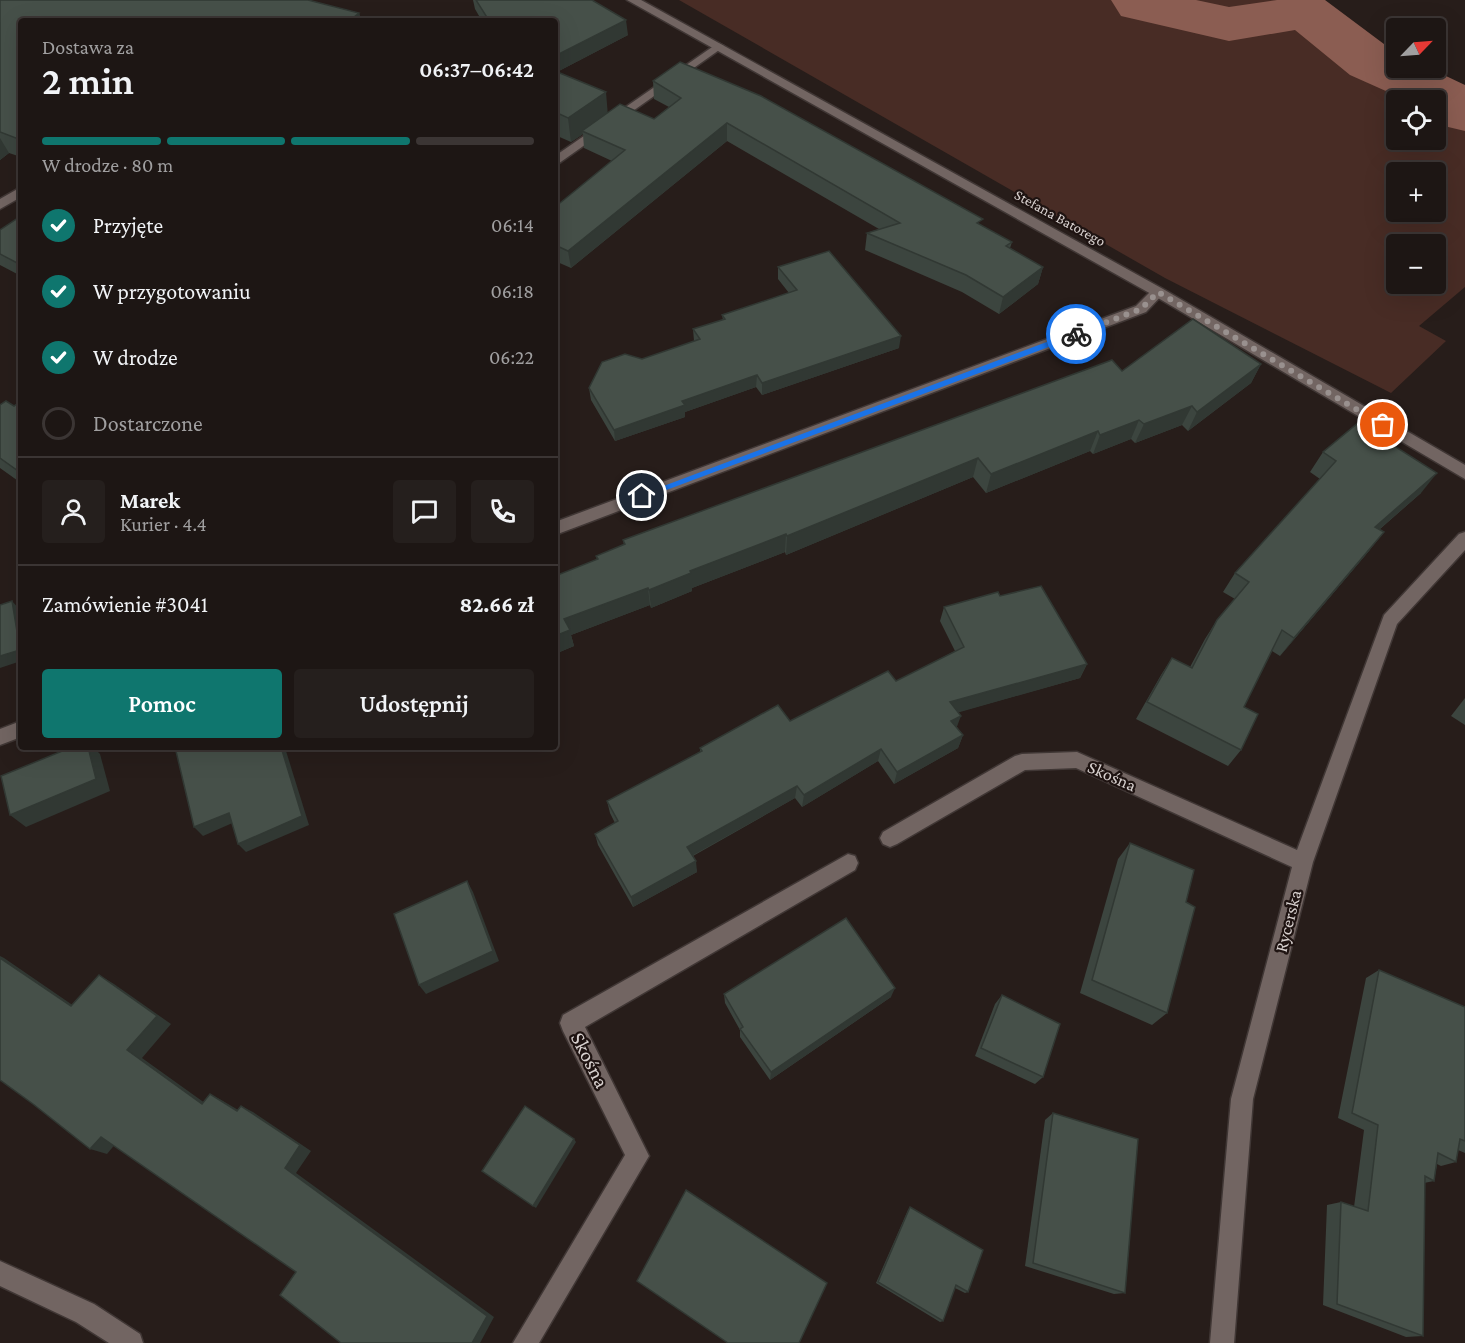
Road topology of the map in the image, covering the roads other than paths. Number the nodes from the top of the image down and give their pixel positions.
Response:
1 (633, 0) edge
2 (718, 46) junction
3 (558, 160) edge
4 (18, 193) edge
5 (0, 205) edge
6 (1158, 292) junction
7 (1465, 473) edge
8 (558, 528) edge
9 (1465, 539) edge
10 (18, 730) edge
11 (0, 737) edge
12 (890, 838) dead end
13 (848, 862) dead end
14 (1303, 862) junction
15 (0, 1273) edge
16 (131, 1343) edge
17 (525, 1343) edge
18 (1222, 1343) edge

1 - 2 street, Stefana Batorego
2 - 3 street
2 - 6 street, Stefana Batorego
4 - 5 street
6 - 7 street, Stefana Batorego
6 - 8 street
9 - 14 street, Rycerska
10 - 11 street
12 - 14 street, Skośna
13 - 17 street, Skośna
14 - 18 street, Rycerska
15 - 16 street

